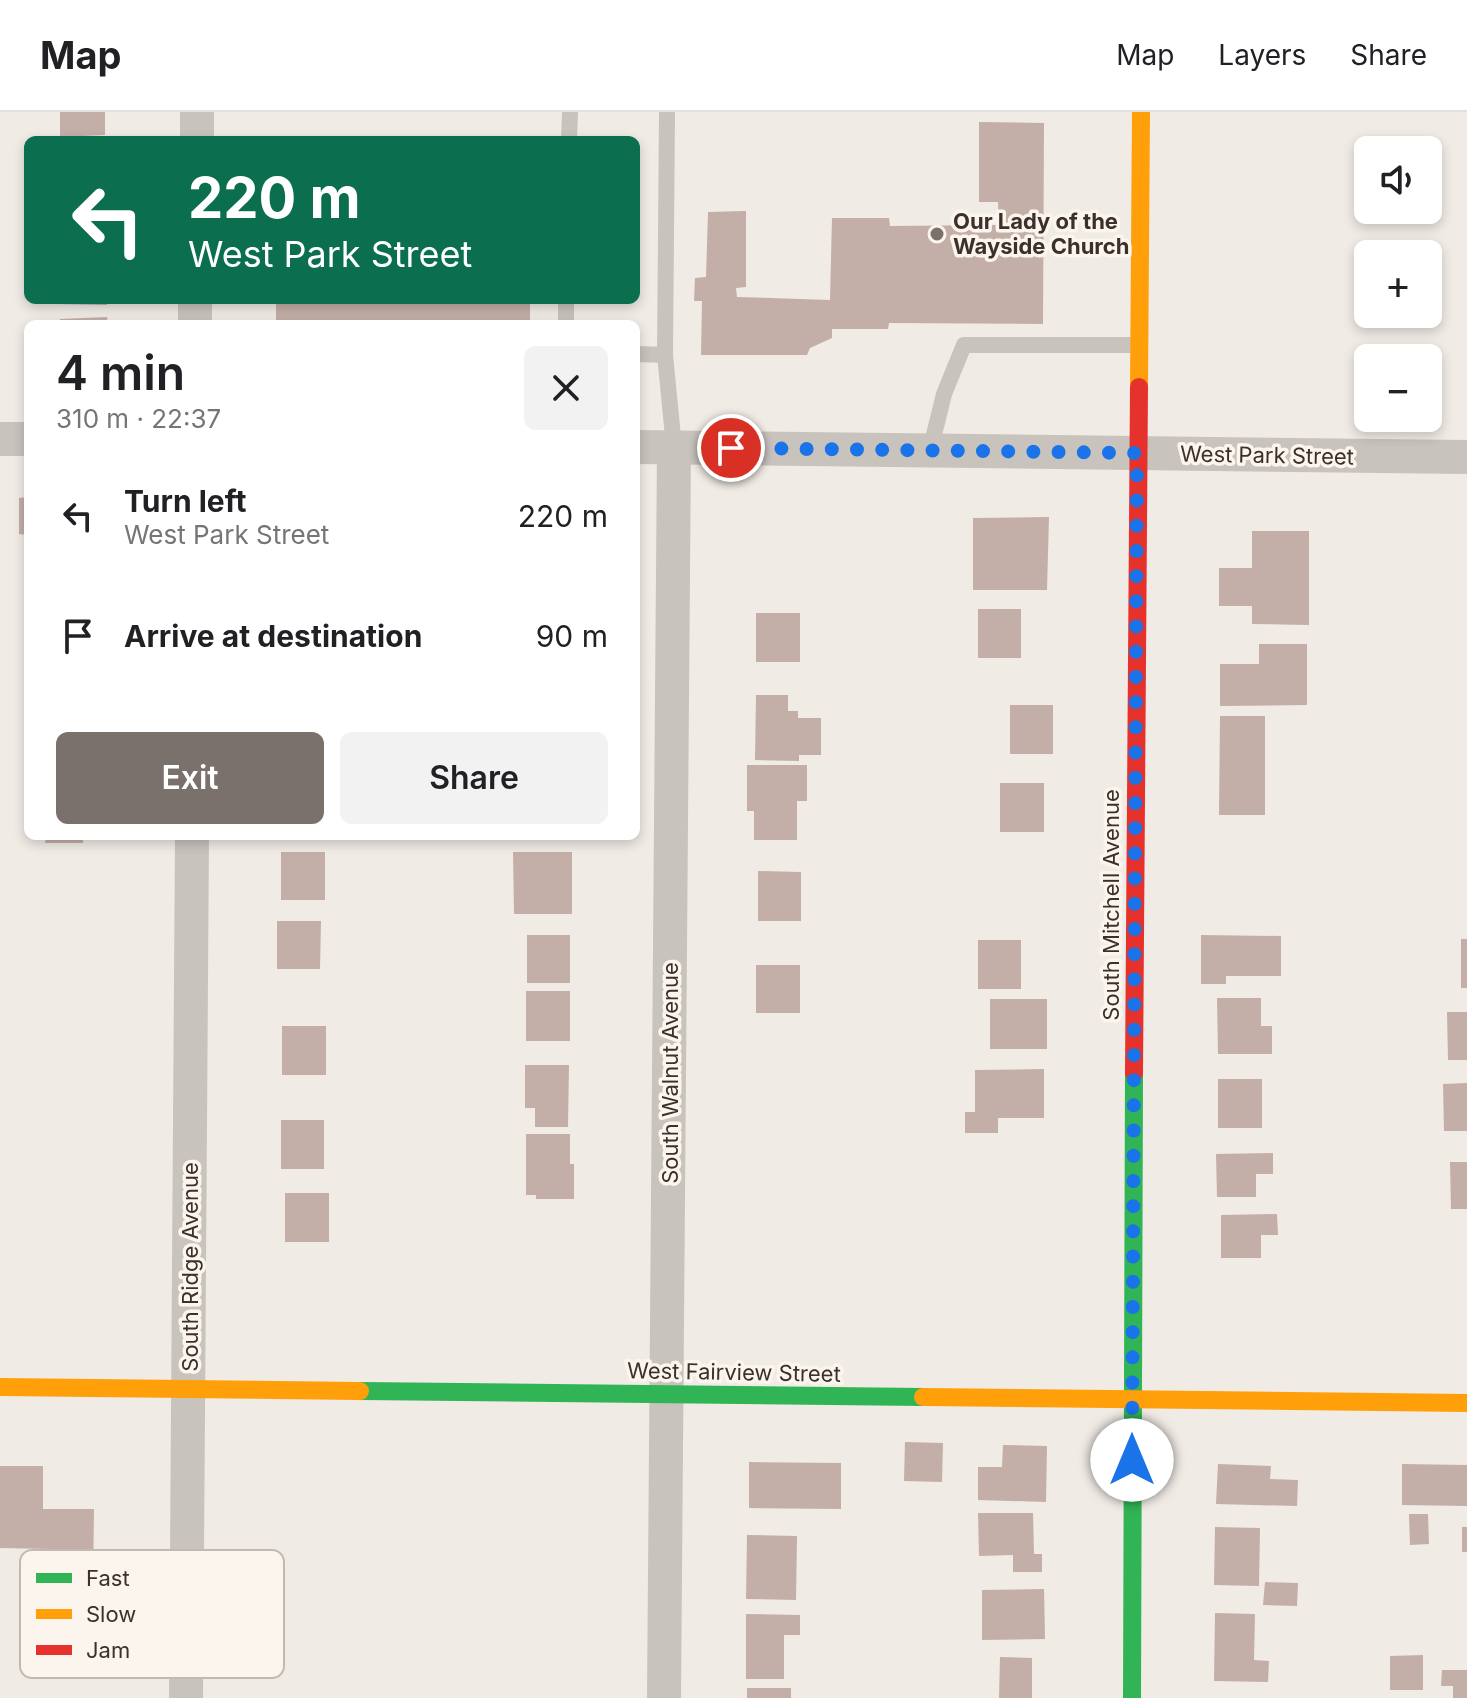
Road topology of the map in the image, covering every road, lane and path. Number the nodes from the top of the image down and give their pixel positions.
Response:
1 (197, 112) edge
2 (570, 112) edge
3 (667, 112) edge
4 (1141, 112) edge
5 (197, 136) edge
6 (569, 136) edge
7 (1139, 345) junction
8 (640, 354) edge
9 (665, 355) junction
10 (0, 439) edge
11 (24, 439) edge
12 (640, 447) edge
13 (674, 447) junction
14 (930, 451) junction
15 (1137, 453) junction
16 (1467, 457) edge
17 (192, 840) edge
18 (0, 1387) edge
19 (189, 1388) junction
20 (668, 1395) junction
21 (1132, 1400) junction
22 (1467, 1403) edge
23 (187, 1550) edge
24 (186, 1678) edge
25 (186, 1698) edge
26 (664, 1698) edge
27 (1132, 1698) edge

1 - 5 street
2 - 6 lane
3 - 9 lane
4 - 7 street, South Mitchell Avenue
7 - 14 lane
7 - 15 street, South Mitchell Avenue
8 - 9 lane
9 - 13 lane
10 - 11 street
12 - 13 street, West Park Street
13 - 14 street, West Park Street
13 - 20 street, South Walnut Avenue
14 - 15 street, West Park Street
15 - 16 street, West Park Street
15 - 21 street, South Mitchell Avenue
17 - 19 street, South Ridge Avenue
18 - 19 street, West Fairview Street
19 - 20 street, West Fairview Street
19 - 23 street, South Ridge Avenue
20 - 21 street, West Fairview Street
20 - 26 street, South Walnut Avenue
21 - 22 street, West Fairview Street
21 - 27 street, South Mitchell Avenue
24 - 25 street, South Ridge Avenue

